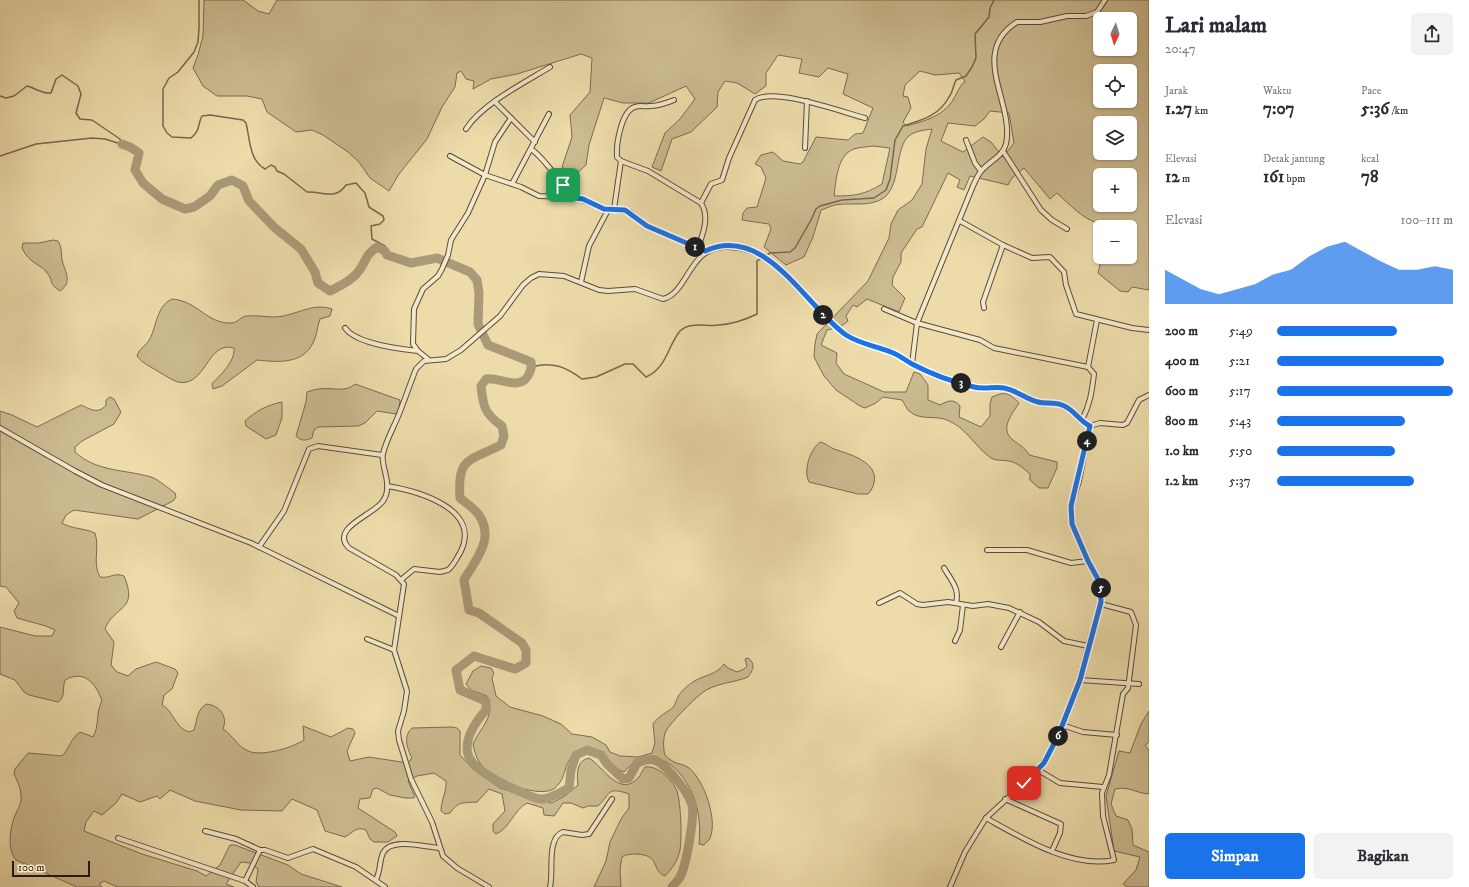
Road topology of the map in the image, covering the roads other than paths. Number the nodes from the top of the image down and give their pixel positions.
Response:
1 (1106, 0) edge
2 (550, 67) dead end
3 (674, 100) dead end
4 (807, 101) junction
5 (495, 102) junction
6 (549, 114) dead end
7 (511, 118) junction
8 (865, 118) dead end
9 (466, 129) dead end
10 (966, 140) dead end
11 (535, 142) junction
12 (805, 148) dead end
13 (531, 149) junction
14 (1003, 151) junction
15 (450, 156) dead end
16 (621, 161) junction
17 (981, 171) junction
18 (485, 175) junction
19 (512, 184) junction
20 (563, 196) junction
21 (700, 203) junction
22 (614, 209) junction
23 (608, 210) junction
24 (960, 222) junction
25 (1067, 229) dead end
26 (1003, 245) junction
27 (698, 248) junction
28 (705, 251) junction
29 (581, 282) junction
30 (984, 308) dead end
31 (884, 309) dead end
32 (1097, 320) junction
33 (917, 323) junction
34 (345, 328) dead end
35 (1149, 330) edge
36 (418, 351) junction
37 (428, 359) junction
38 (912, 364) junction
39 (1088, 367) junction
40 (1149, 395) edge
41 (1082, 420) junction
42 (1090, 426) junction
43 (0, 428) edge
44 (382, 455) junction
45 (388, 486) junction
46 (259, 547) junction
47 (987, 550) dead end
48 (1088, 561) junction
49 (944, 568) dead end
50 (402, 579) junction
51 (879, 603) dead end
52 (956, 603) junction
53 (1101, 604) junction
54 (963, 605) junction
55 (1020, 612) junction
56 (399, 616) junction
57 (368, 639) dead end
58 (955, 641) dead end
59 (1088, 646) junction
60 (1001, 647) dead end
61 (394, 650) junction
62 (1080, 680) junction
63 (1129, 683) junction
64 (1138, 684) dead end
65 (1062, 725) junction
66 (1117, 735) junction
67 (1038, 770) junction
68 (1103, 787) junction
69 (1005, 799) junction
70 (612, 800) dead end
71 (986, 818) junction
72 (205, 831) dead end
73 (118, 838) dead end
74 (439, 848) junction
75 (260, 850) junction
76 (1052, 851) junction
77 (376, 880) junction
78 (245, 881) junction
79 (253, 887) edge
80 (385, 887) edge
81 (489, 887) edge
82 (550, 887) edge
83 (950, 887) edge

1 - 14 street
2 - 5 street
3 - 16 street
4 - 8 street
4 - 12 street
4 - 21 street
5 - 7 street
5 - 9 street
6 - 11 street
7 - 11 street
7 - 18 street
10 - 17 street
11 - 13 street
13 - 19 street
13 - 20 street
14 - 17 street
14 - 25 street
15 - 18 street
16 - 21 street
16 - 22 street
17 - 24 street
18 - 19 street
18 - 36 street
19 - 20 street
20 - 23 street
21 - 27 street
22 - 23 street
22 - 27 street
23 - 29 street
24 - 26 street
24 - 33 street
26 - 30 street
26 - 32 street
27 - 28 street
28 - 29 street
28 - 38 street
29 - 37 street
31 - 33 street
32 - 35 street
32 - 39 street
33 - 38 street
33 - 39 street
34 - 36 street
36 - 37 street
37 - 44 street
38 - 41 street
39 - 41 street
40 - 42 street
41 - 42 street
42 - 48 street
43 - 46 street
44 - 45 street
44 - 46 street
45 - 50 street
45 - 50 street
46 - 56 street
47 - 48 street
48 - 53 street
49 - 52 street
50 - 56 street
51 - 52 street
52 - 54 street
53 - 59 street
53 - 63 street
54 - 55 street
54 - 58 street
55 - 59 street
55 - 60 street
56 - 61 street
57 - 61 street
59 - 62 street
61 - 74 street
62 - 63 street
62 - 65 street
63 - 64 street
63 - 66 street
65 - 66 street
65 - 67 street
66 - 68 street
67 - 68 street
67 - 69 street
68 - 76 street
69 - 71 street
69 - 76 street
70 - 82 street
71 - 76 street
71 - 83 street
72 - 75 street
73 - 78 street
74 - 77 street
74 - 81 street
75 - 77 street
75 - 78 street
77 - 80 street
78 - 79 street

